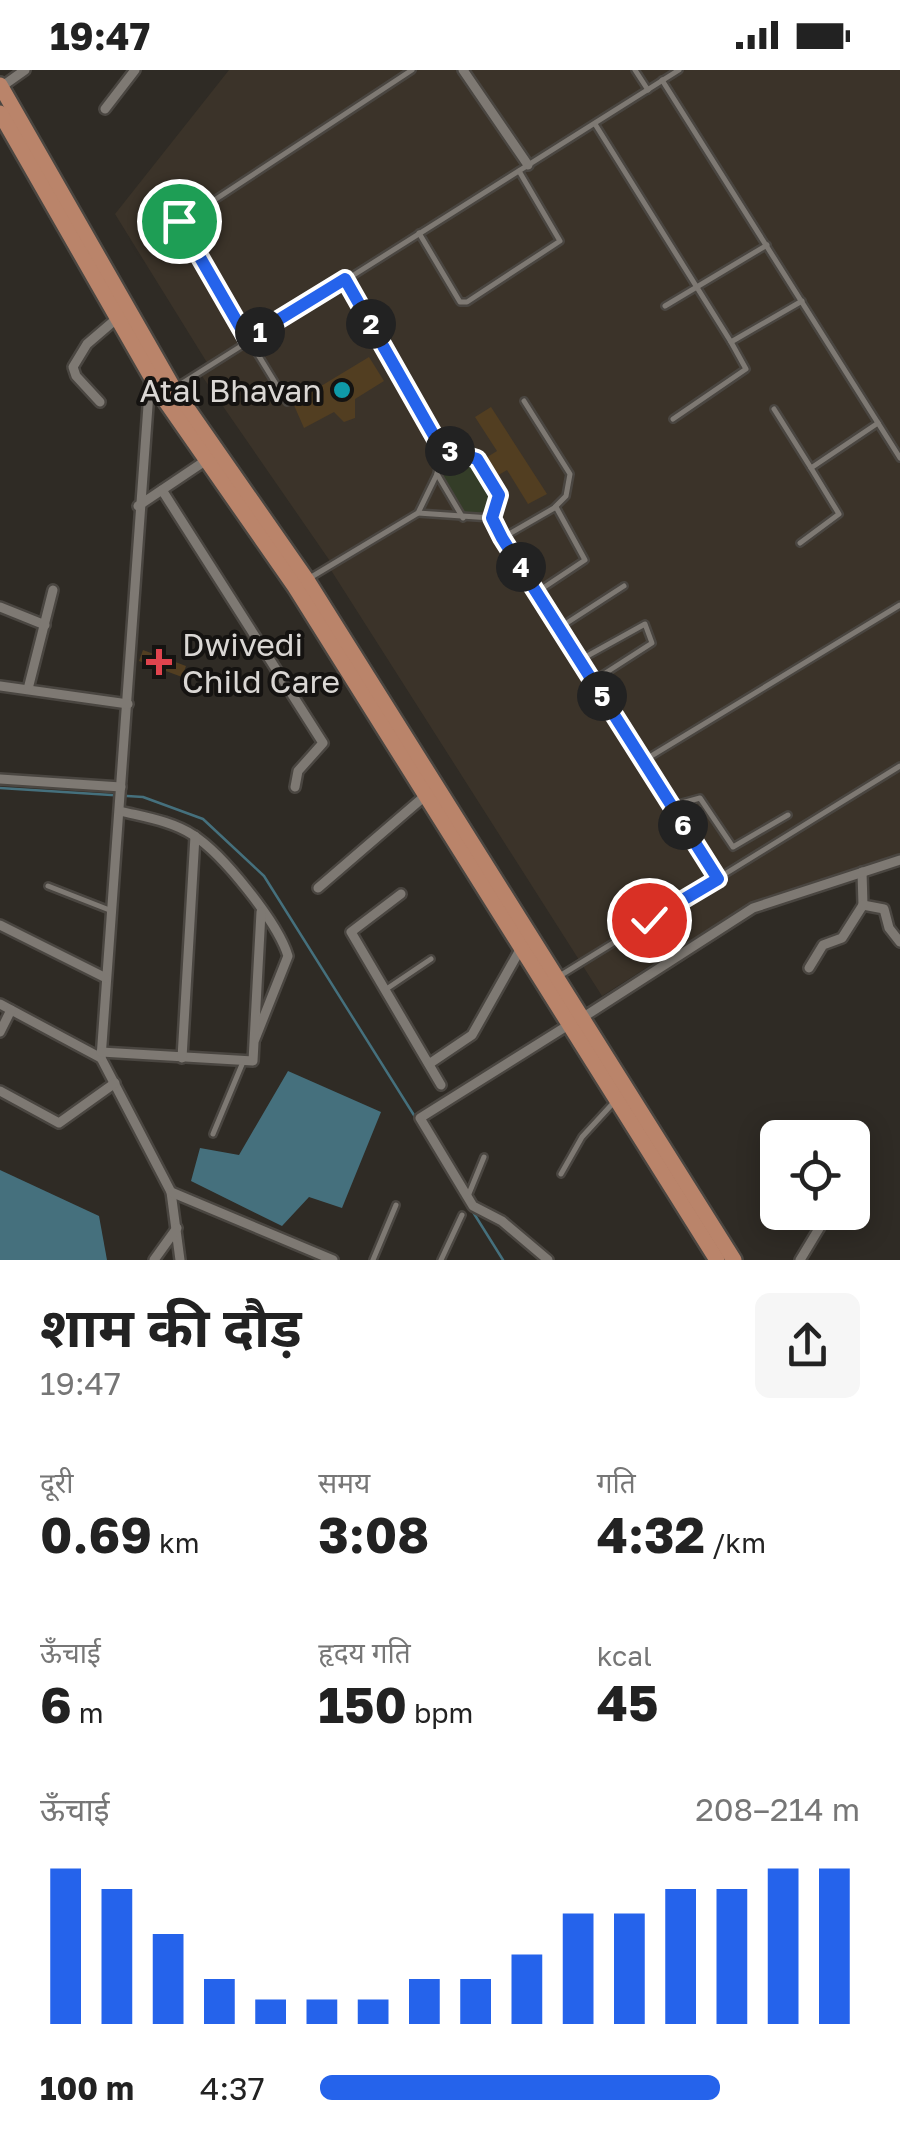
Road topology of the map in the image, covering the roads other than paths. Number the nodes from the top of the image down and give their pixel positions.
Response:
1 (25, 70) edge
2 (135, 70) edge
3 (412, 70) edge
4 (464, 70) edge
5 (635, 70) edge
6 (679, 70) edge
7 (662, 80) junction
8 (0, 86) edge
9 (648, 90) junction
10 (105, 109) dead end
11 (0, 113) edge
12 (595, 124) junction
13 (524, 168) junction
14 (419, 234) junction
15 (767, 245) junction
16 (345, 279) junction
17 (694, 287) junction
18 (802, 301) junction
19 (666, 306) dead end
20 (115, 320) junction
21 (247, 339) junction
22 (732, 342) junction
23 (154, 369) junction
24 (174, 389) junction
25 (524, 401) dead end
26 (100, 402) dead end
27 (287, 402) dead end
28 (774, 409) dead end
29 (672, 418) dead end
30 (878, 423) junction
31 (441, 448) junction
32 (900, 458) edge
33 (206, 461) junction
34 (811, 468) junction
35 (437, 474) junction
36 (162, 490) junction
37 (138, 506) junction
38 (555, 507) junction
39 (418, 513) junction
40 (463, 518) junction
41 (492, 518) junction
42 (502, 538) junction
43 (800, 543) dead end
44 (301, 583) junction
45 (624, 586) dead end
46 (53, 590) dead end
47 (537, 592) junction
48 (900, 606) edge
49 (0, 607) edge
50 (44, 625) junction
51 (559, 628) junction
52 (580, 660) junction
53 (593, 681) junction
54 (0, 686) edge
55 (28, 690) junction
56 (128, 704) junction
57 (643, 761) junction
58 (900, 766) edge
59 (0, 779) edge
60 (295, 788) dead end
61 (122, 789) junction
62 (426, 795) junction
63 (672, 806) junction
64 (120, 807) junction
65 (788, 816) dead end
66 (195, 836) junction
67 (900, 860) edge
68 (862, 872) junction
69 (718, 879) junction
70 (48, 886) dead end
71 (318, 888) dead end
72 (401, 894) dead end
73 (863, 904) junction
74 (261, 909) junction
75 (112, 912) junction
76 (0, 925) edge
77 (900, 942) edge
78 (522, 946) junction
79 (432, 958) dead end
80 (809, 968) dead end
81 (106, 978) junction
82 (552, 981) junction
83 (384, 990) junction
84 (0, 1004) edge
85 (11, 1010) junction
86 (576, 1021) junction
87 (0, 1032) edge
88 (255, 1039) junction
89 (101, 1055) junction
90 (182, 1058) junction
91 (243, 1062) junction
92 (429, 1064) junction
93 (115, 1083) junction
94 (442, 1084) dead end
95 (0, 1091) edge
96 (617, 1098) junction
97 (213, 1134) dead end
98 (484, 1157) dead end
99 (561, 1174) dead end
100 (171, 1192) junction
101 (468, 1198) junction
102 (396, 1205) dead end
103 (462, 1215) dead end
104 (177, 1228) junction
105 (818, 1230) edge
106 (154, 1260) edge
107 (180, 1260) edge
108 (333, 1260) edge
109 (373, 1260) edge
110 (441, 1260) edge
111 (548, 1260) edge
112 (718, 1260) edge
113 (734, 1260) edge
114 (800, 1260) edge

1 - 8 street
2 - 10 street
3 - 21 lane
4 - 13 street
5 - 9 lane
6 - 7 lane
7 - 9 lane
7 - 15 lane
8 - 23 highway
9 - 12 lane
11 - 20 highway
12 - 13 lane
12 - 17 lane
13 - 14 lane
13 - 14 lane
14 - 16 lane
15 - 17 lane
15 - 18 lane
16 - 21 lane
16 - 31 lane
17 - 19 lane
17 - 22 lane
18 - 22 lane
18 - 30 lane
20 - 23 highway
20 - 26 street
21 - 24 lane
21 - 27 lane
22 - 29 lane
23 - 24 highway
23 - 33 highway
23 - 37 street
24 - 44 highway
25 - 38 lane
28 - 34 lane
30 - 32 lane
30 - 34 lane
31 - 35 lane
31 - 41 lane
33 - 36 street
33 - 44 highway
34 - 43 lane
35 - 39 lane
35 - 40 lane
36 - 37 street
36 - 60 street
37 - 56 street
38 - 42 lane
38 - 47 lane
39 - 40 lane
39 - 44 lane
40 - 41 lane
41 - 42 lane
42 - 47 lane
44 - 62 highway
44 - 82 highway
45 - 51 lane
46 - 50 street
47 - 51 lane
48 - 57 lane
49 - 50 street
50 - 55 street
51 - 52 lane
52 - 53 lane
52 - 53 lane
53 - 57 lane
54 - 55 street
55 - 56 street
56 - 61 street
57 - 63 lane
58 - 69 lane
59 - 61 street
61 - 64 street
62 - 71 street
62 - 78 highway
63 - 65 lane
63 - 69 lane
64 - 66 street
64 - 75 street
66 - 74 street
66 - 90 street
67 - 68 street
68 - 73 street
68 - 86 street
69 - 82 lane
70 - 75 lane
72 - 83 street
73 - 77 street
73 - 80 street
74 - 88 street
74 - 88 street
75 - 81 street
76 - 81 street
78 - 82 highway
78 - 92 street
79 - 83 lane
81 - 89 street
82 - 86 highway
83 - 92 street
84 - 85 street
85 - 87 street
85 - 89 street
86 - 96 highway
86 - 101 street
86 - 113 highway
88 - 91 street
89 - 90 street
89 - 93 street
90 - 91 street
91 - 97 lane
92 - 94 street
93 - 95 street
93 - 100 street
96 - 99 lane
96 - 112 highway
98 - 101 lane
100 - 104 street
100 - 108 street
101 - 111 street
102 - 109 lane
103 - 110 lane
104 - 106 street
104 - 107 street
105 - 114 street

